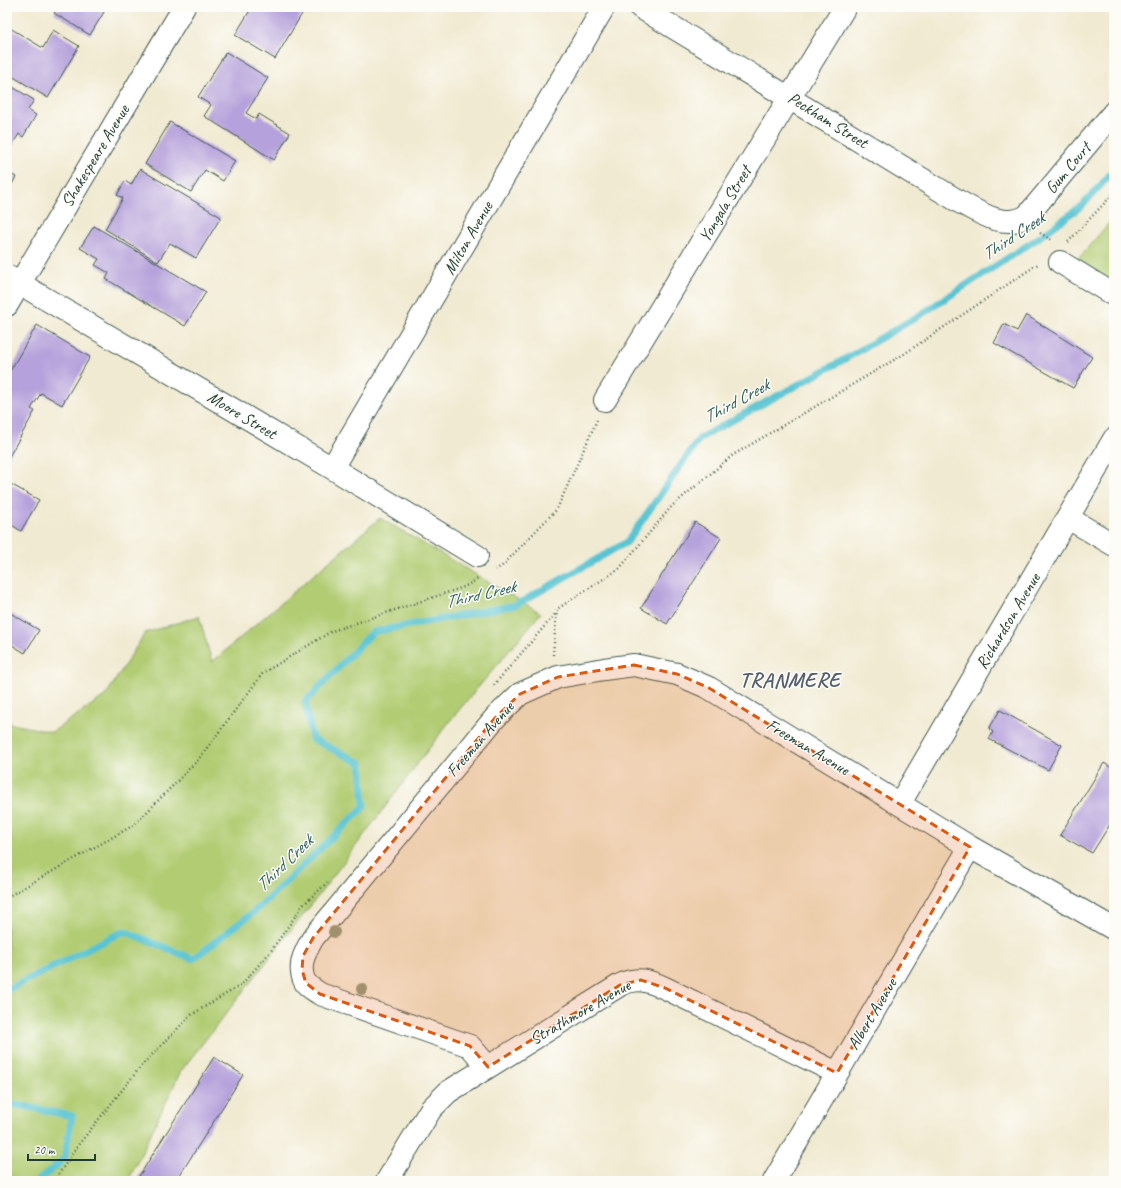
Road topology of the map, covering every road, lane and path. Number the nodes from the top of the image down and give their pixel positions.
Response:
1 (184, 7) edge
2 (604, 7) edge
3 (640, 7) edge
4 (844, 7) edge
5 (790, 97) junction
6 (1114, 112) edge
7 (1114, 192) edge
8 (1027, 225) junction
9 (1056, 254) junction
10 (13, 280) edge
11 (1114, 296) edge
12 (7, 305) edge
13 (606, 400) joint
14 (1114, 439) edge
15 (332, 468) junction
16 (1068, 518) junction
17 (1114, 545) edge
18 (483, 564) joint
19 (483, 576) dead end
20 (557, 613) junction
21 (550, 681) junction
22 (491, 690) dead end
23 (900, 803) junction
24 (970, 847) junction
25 (331, 878) dead end
26 (7, 897) edge
27 (1114, 929) edge
28 (488, 1067) junction
29 (837, 1073) junction
30 (54, 1181) edge
31 (387, 1181) edge
32 (774, 1181) edge

1 - 10 street, Shakespeare Avenue
2 - 15 street, Milton Avenue
3 - 5 street, Peckham Street
4 - 5 street, Yongala Street
5 - 8 street, Peckham Street
5 - 13 street, Yongala Street
6 - 8 street, Gum Court
7 - 9 path
8 - 9 path
9 - 11 street
9 - 20 path
10 - 12 street, Shakespeare Avenue
10 - 15 street, Moore Street
13 - 18 path
14 - 16 street, Richardson Avenue
15 - 18 street, Moore Street
16 - 17 street
16 - 23 street, Richardson Avenue
19 - 26 path
20 - 21 path
20 - 22 path
21 - 23 street, Freeman Avenue
21 - 28 street, Freeman Avenue
23 - 24 street, Freeman Avenue
24 - 27 street, Freeman Avenue
24 - 29 street, Albert Avenue
25 - 30 path
28 - 29 street, Strathmore Avenue
28 - 31 street, Strathmore Avenue
29 - 32 street, Albert Avenue

